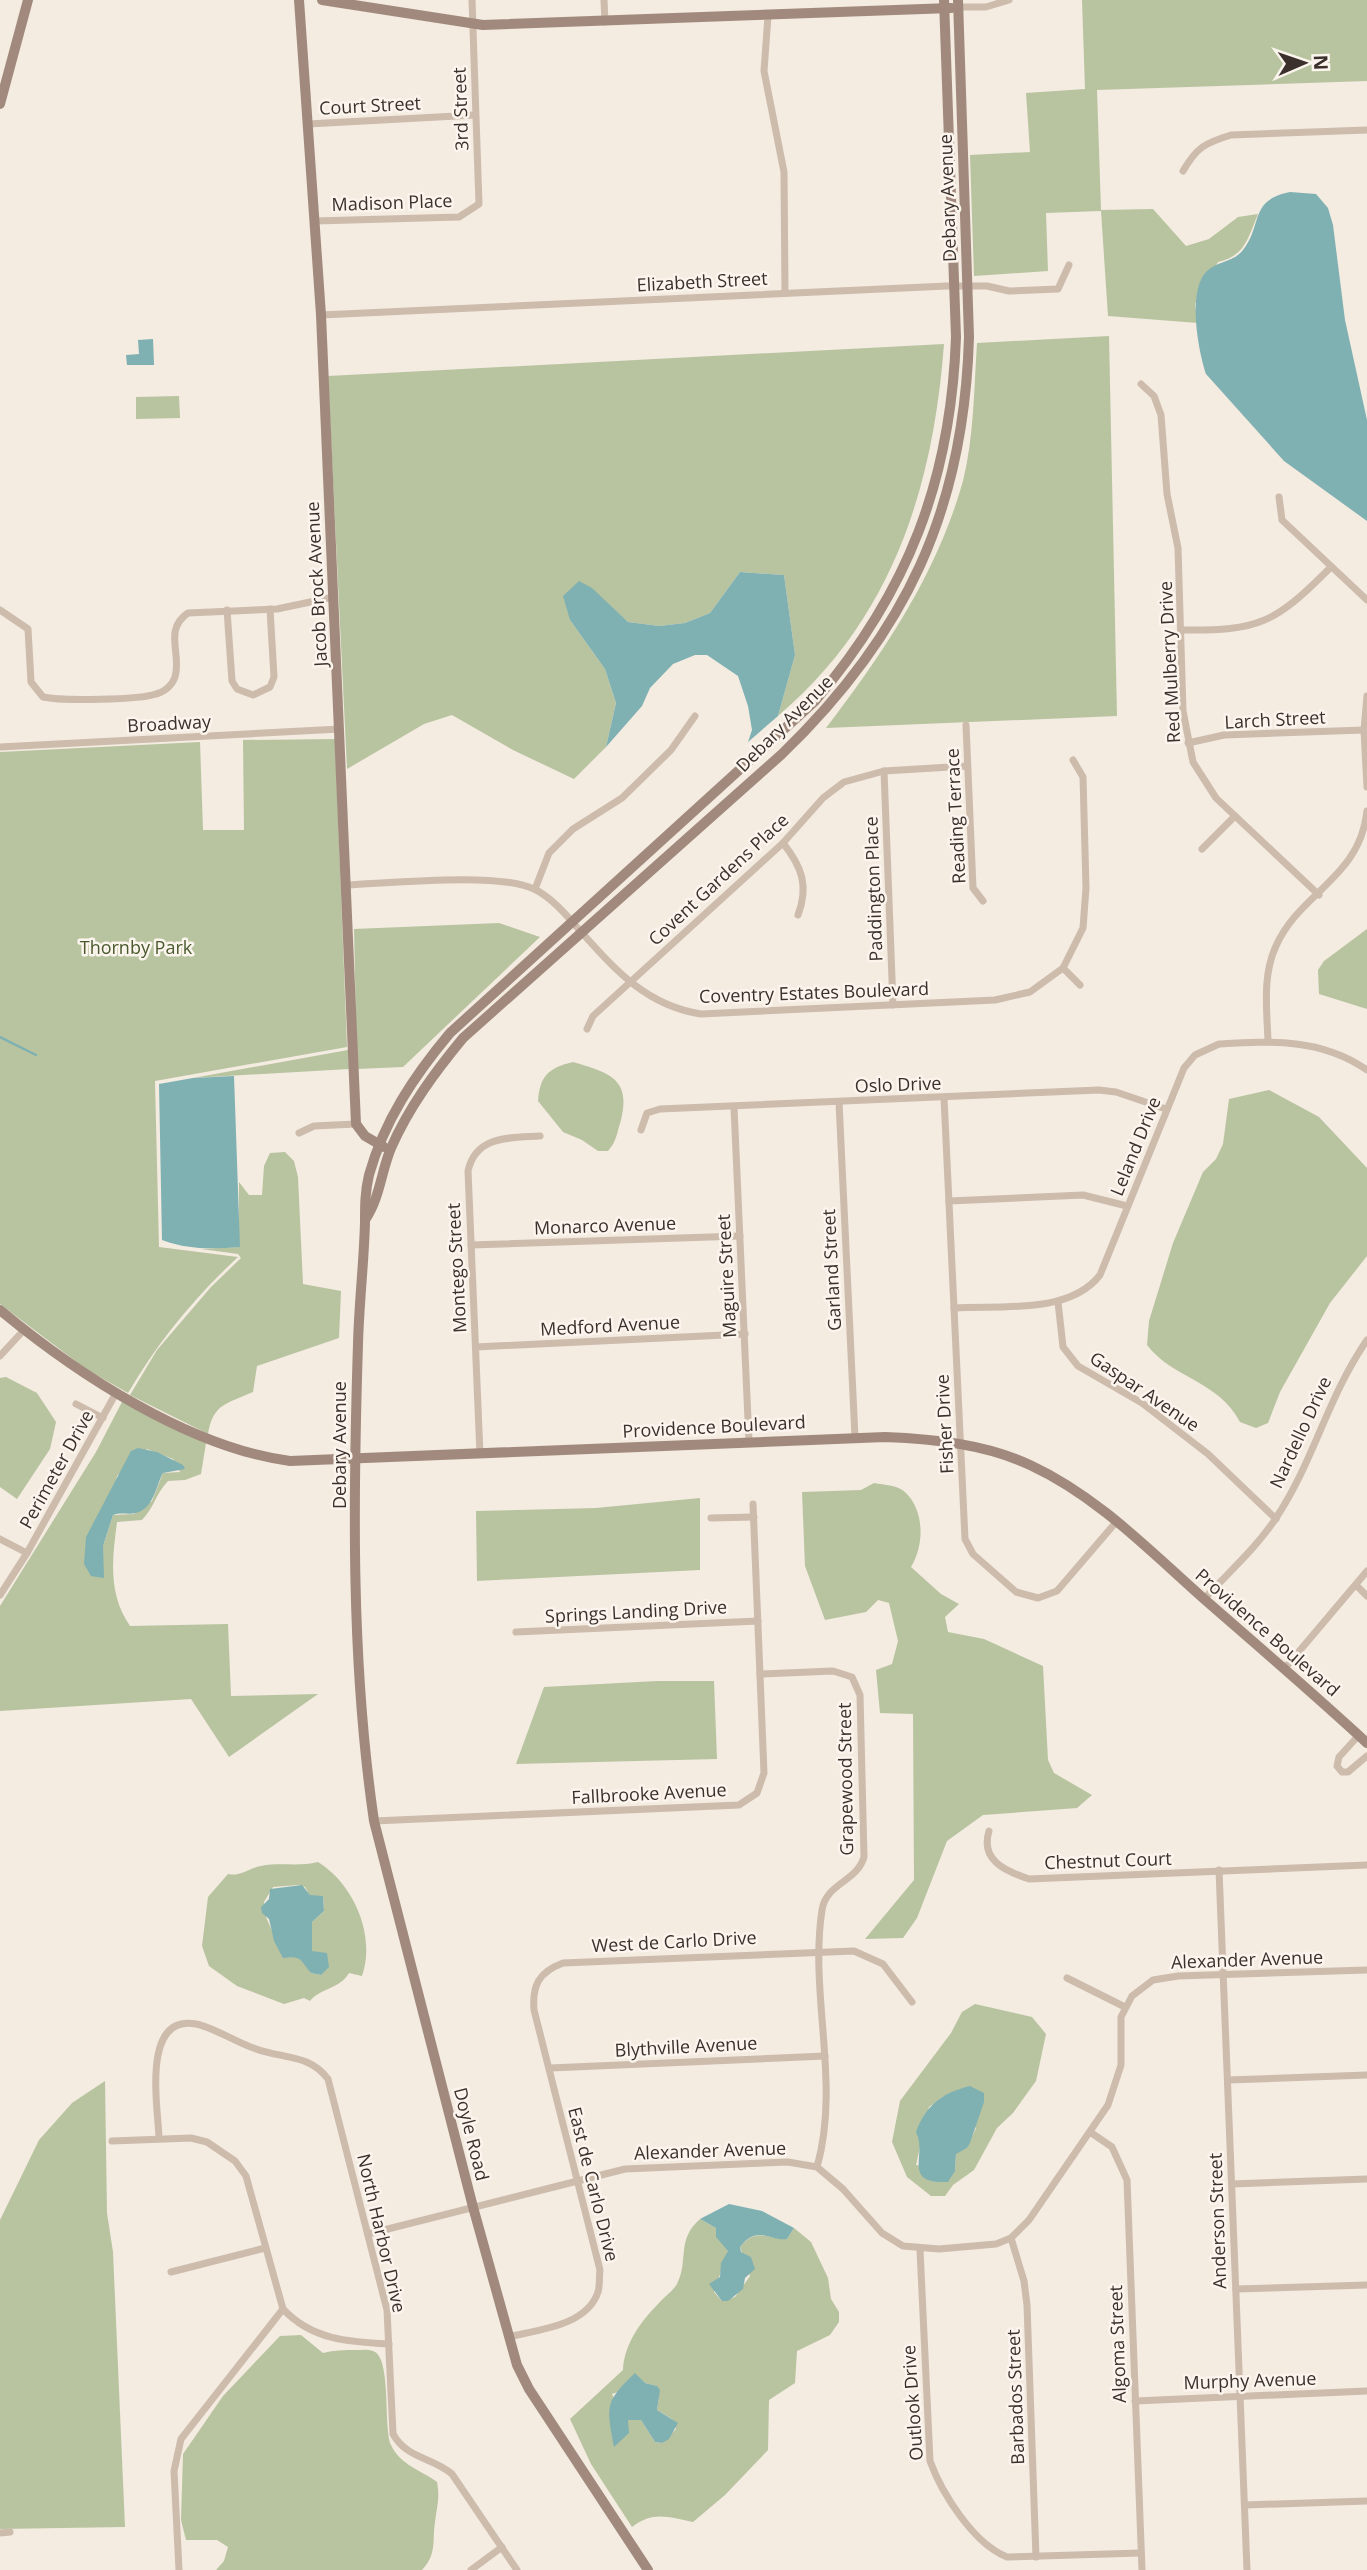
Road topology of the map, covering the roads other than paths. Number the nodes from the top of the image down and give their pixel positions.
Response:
1 (27, 0) edge
2 (299, 0) edge
3 (322, 0) edge
4 (472, 0) edge
5 (604, 0) edge
6 (1009, 0) edge
7 (945, 4) edge
8 (958, 4) edge
9 (768, 16) junction
10 (605, 22) junction
11 (473, 23) junction
12 (0, 104) edge
13 (475, 115) junction
14 (308, 124) junction
15 (1367, 130) edge
16 (1183, 171) dead end
17 (469, 210) joint
18 (315, 221) junction
19 (1069, 265) dead end
20 (954, 286) junction
21 (968, 286) junction
22 (785, 293) junction
23 (321, 315) junction
24 (1141, 384) dead end
25 (1279, 497) dead end
26 (1330, 568) junction
27 (334, 597) junction
28 (1367, 600) edge
29 (270, 609) junction
30 (0, 610) edge
31 (228, 610) junction
32 (1181, 630) junction
33 (1367, 696) edge
34 (695, 716) dead end
35 (966, 725) dead end
36 (340, 729) junction
37 (1364, 730) junction
38 (1188, 743) junction
39 (0, 747) edge
40 (1073, 760) dead end
41 (967, 766) junction
42 (884, 771) junction
43 (1367, 787) edge
44 (1367, 811) edge
45 (1235, 816) junction
46 (783, 843) junction
47 (1202, 849) dead end
48 (348, 885) junction
49 (535, 889) junction
50 (1319, 895) junction
51 (984, 901) dead end
52 (798, 915) dead end
53 (573, 923) junction
54 (583, 932) junction
55 (1063, 968) junction
56 (629, 982) junction
57 (1080, 985) dead end
58 (893, 1004) junction
59 (587, 1029) dead end
60 (1268, 1041) junction
61 (1367, 1070) edge
62 (944, 1098) junction
63 (839, 1102) junction
64 (734, 1107) junction
65 (1166, 1109) junction
66 (356, 1124) junction
67 (641, 1130) dead end
68 (299, 1133) dead end
69 (540, 1136) dead end
70 (379, 1144) junction
71 (390, 1149) junction
72 (949, 1201) junction
73 (1127, 1206) junction
74 (365, 1220) junction
75 (740, 1236) junction
76 (471, 1245) junction
77 (1058, 1303) junction
78 (954, 1308) junction
79 (0, 1310) edge
80 (24, 1330) junction
81 (745, 1334) junction
82 (1367, 1340) edge
83 (476, 1347) junction
84 (0, 1356) edge
85 (116, 1393) junction
86 (76, 1404) dead end
87 (103, 1418) junction
88 (855, 1437) junction
89 (749, 1443) junction
90 (960, 1444) junction
91 (480, 1454) junction
92 (356, 1458) junction
93 (753, 1504) dead end
94 (754, 1517) junction
95 (711, 1518) dead end
96 (1276, 1519) junction
97 (1117, 1521) junction
98 (0, 1539) edge
99 (27, 1553) junction
100 (1367, 1571) edge
101 (1357, 1586) junction
102 (0, 1595) edge
103 (1367, 1596) edge
104 (1204, 1599) junction
105 (758, 1621) junction
106 (516, 1632) dead end
107 (1284, 1668) junction
108 (359, 1671) joint
109 (760, 1674) junction
110 (1363, 1739) edge
111 (1367, 1756) edge
112 (374, 1821) junction
113 (989, 1831) dead end
114 (1367, 1866) edge
115 (1219, 1871) junction
116 (819, 1950) junction
117 (1367, 1970) edge
118 (1223, 1975) junction
119 (1066, 1978) dead end
120 (537, 1981) joint
121 (912, 2002) dead end
122 (1125, 2007) junction
123 (825, 2056) junction
124 (550, 2068) junction
125 (1367, 2075) edge
126 (1228, 2080) junction
127 (1090, 2132) junction
128 (159, 2138) junction
129 (112, 2141) dead end
130 (817, 2167) junction
131 (1367, 2179) edge
132 (577, 2180) junction
133 (1231, 2184) junction
134 (472, 2207) junction
135 (368, 2234) junction
136 (1011, 2238) junction
137 (265, 2248) junction
138 (920, 2250) junction
139 (171, 2272) dead end
140 (1367, 2285) edge
141 (1236, 2290) junction
142 (283, 2309) junction
143 (507, 2337) junction
144 (389, 2344) junction
145 (1367, 2391) edge
146 (1240, 2396) junction
147 (1135, 2401) junction
148 (1367, 2501) edge
149 (1245, 2505) junction
150 (10, 2532) dead end
151 (0, 2533) edge
152 (502, 2547) junction
153 (1141, 2553) junction
154 (1036, 2557) junction
155 (179, 2570) edge
156 (471, 2570) edge
157 (517, 2570) edge
158 (648, 2570) edge
159 (1142, 2570) edge
160 (1247, 2570) edge

1 - 12 main road
2 - 14 main road, Jacob Brock Avenue
3 - 11 main road
4 - 11 street, 3rd Street
5 - 10 street
6 - 8 street
7 - 8 main road
7 - 9 main road
7 - 20 main road, Debary Avenue
8 - 21 main road, Debary Avenue
9 - 10 main road
9 - 22 street
10 - 11 main road
11 - 13 street, 3rd Street
13 - 14 street, Court Street
13 - 17 street, 3rd Street
14 - 18 main road, Jacob Brock Avenue
15 - 16 street
17 - 18 street, Madison Place
18 - 23 main road, Jacob Brock Avenue
19 - 21 street, Elizabeth Street
20 - 21 street, Elizabeth Street
20 - 22 street, Elizabeth Street
20 - 53 main road, Debary Avenue
21 - 54 main road, Debary Avenue
22 - 23 street, Elizabeth Street
23 - 27 main road, Jacob Brock Avenue
24 - 32 street, Red Mulberry Drive
25 - 26 street
26 - 28 street
26 - 32 street
27 - 29 street
27 - 36 main road, Jacob Brock Avenue
29 - 31 street
29 - 31 street
30 - 31 street
32 - 38 street, Red Mulberry Drive
33 - 37 street
34 - 49 street
35 - 41 street, Reading Terrace
36 - 39 street, Broadway
36 - 48 main road, Jacob Brock Avenue
37 - 38 street, Larch Street
37 - 43 street
38 - 45 street, Red Mulberry Drive
40 - 55 street, Coventry Estates Boulevard
41 - 42 street, Covent Gardens Place
41 - 51 street, Reading Terrace
42 - 46 street, Covent Gardens Place
42 - 58 street, Paddington Place
44 - 50 street
45 - 47 street
45 - 50 street, Red Mulberry Drive
46 - 52 street
46 - 56 street, Covent Gardens Place
48 - 49 street, Coventry Estates Boulevard
48 - 66 main road, Jacob Brock Avenue
49 - 53 street, Coventry Estates Boulevard
50 - 60 street
53 - 54 street, Coventry Estates Boulevard
53 - 70 main road, Debary Avenue
54 - 56 street, Coventry Estates Boulevard
54 - 71 main road, Debary Avenue
55 - 57 street
55 - 58 street, Coventry Estates Boulevard
56 - 58 street, Coventry Estates Boulevard
56 - 59 street, Covent Gardens Place
60 - 61 street, Leland Drive
60 - 65 street, Leland Drive
62 - 63 street, Oslo Drive
62 - 65 street, Oslo Drive
62 - 72 street, Fisher Drive
63 - 64 street, Oslo Drive
63 - 88 street, Garland Street
64 - 67 street, Oslo Drive
64 - 75 street, Maguire Street
65 - 73 street, Leland Drive
66 - 68 street
66 - 70 main road
69 - 76 street, Montego Street
70 - 71 main road
70 - 74 main road, Debary Avenue
71 - 74 main road, Debary Avenue
72 - 73 street
72 - 78 street, Fisher Drive
73 - 77 street, Leland Drive
74 - 92 main road, Debary Avenue
75 - 76 street, Monarco Avenue
75 - 81 street, Maguire Street
76 - 83 street, Montego Street
77 - 78 street, Leland Drive
77 - 96 street, Gaspar Avenue
78 - 90 street, Fisher Drive
79 - 80 main road, Providence Boulevard
80 - 84 street
80 - 85 main road, Providence Boulevard
81 - 83 street, Medford Avenue
81 - 89 street, Maguire Street
82 - 96 street, Nardello Drive
83 - 91 street, Montego Street
85 - 87 street, Perimeter Drive
85 - 92 main road, Providence Boulevard
86 - 87 street
87 - 99 street, Perimeter Drive
88 - 89 main road, Providence Boulevard
88 - 90 main road, Providence Boulevard
89 - 91 main road, Providence Boulevard
90 - 97 main road, Providence Boulevard
90 - 97 street, Fisher Drive
91 - 92 main road, Providence Boulevard
92 - 108 main road, Debary Avenue
93 - 94 street, Fallbrooke Avenue
94 - 95 street
94 - 105 street, Fallbrooke Avenue
96 - 104 street, Nardello Drive
97 - 104 main road, Providence Boulevard
98 - 99 street
99 - 102 street, Perimeter Drive
100 - 101 street
101 - 103 street
101 - 107 street
104 - 107 main road, Providence Boulevard
105 - 106 street, Springs Landing Drive
105 - 109 street, Fallbrooke Avenue
107 - 110 main road, Providence Boulevard
108 - 112 main road, Doyle Road
109 - 112 street, Fallbrooke Avenue
109 - 116 street, Grapewood Street
110 - 111 street
112 - 134 main road, Doyle Road
113 - 115 street, Chestnut Court
114 - 115 street
115 - 118 street, Anderson Street
116 - 120 street, West de Carlo Drive
116 - 121 street, West de Carlo Drive
116 - 123 street, Grapewood Street
117 - 118 street, Alexander Avenue
118 - 122 street, Alexander Avenue
118 - 126 street, Anderson Street
119 - 122 street
120 - 124 street, East de Carlo Drive
122 - 127 street
123 - 124 street, Blythville Avenue
123 - 130 street, Grapewood Street
124 - 132 street, East de Carlo Drive
125 - 126 street
126 - 133 street, Anderson Street
127 - 136 street
127 - 147 street, Algoma Street
128 - 129 street
128 - 135 street, North Harbor Drive
128 - 137 street
130 - 132 street, Alexander Avenue
130 - 138 street
131 - 133 street
132 - 134 street, Alexander Avenue
132 - 143 street, East de Carlo Drive
133 - 141 street, Anderson Street
134 - 135 street, Alexander Avenue
134 - 143 main road, Doyle Road
135 - 144 street, North Harbor Drive
136 - 138 street
136 - 154 street, Barbados Street
137 - 139 street
137 - 142 street
138 - 154 street, Outlook Drive
140 - 141 street
141 - 146 street, Anderson Street
142 - 144 street
142 - 155 street
143 - 158 main road, Doyle Road
144 - 152 street, North Harbor Drive
145 - 146 street, Murphy Avenue
146 - 147 street, Murphy Avenue
146 - 149 street, Anderson Street
147 - 153 street, Algoma Street
148 - 149 street
149 - 160 street, Anderson Street
150 - 151 street
152 - 156 street
152 - 157 street
153 - 154 street, Outlook Drive
153 - 159 street, Algoma Street

